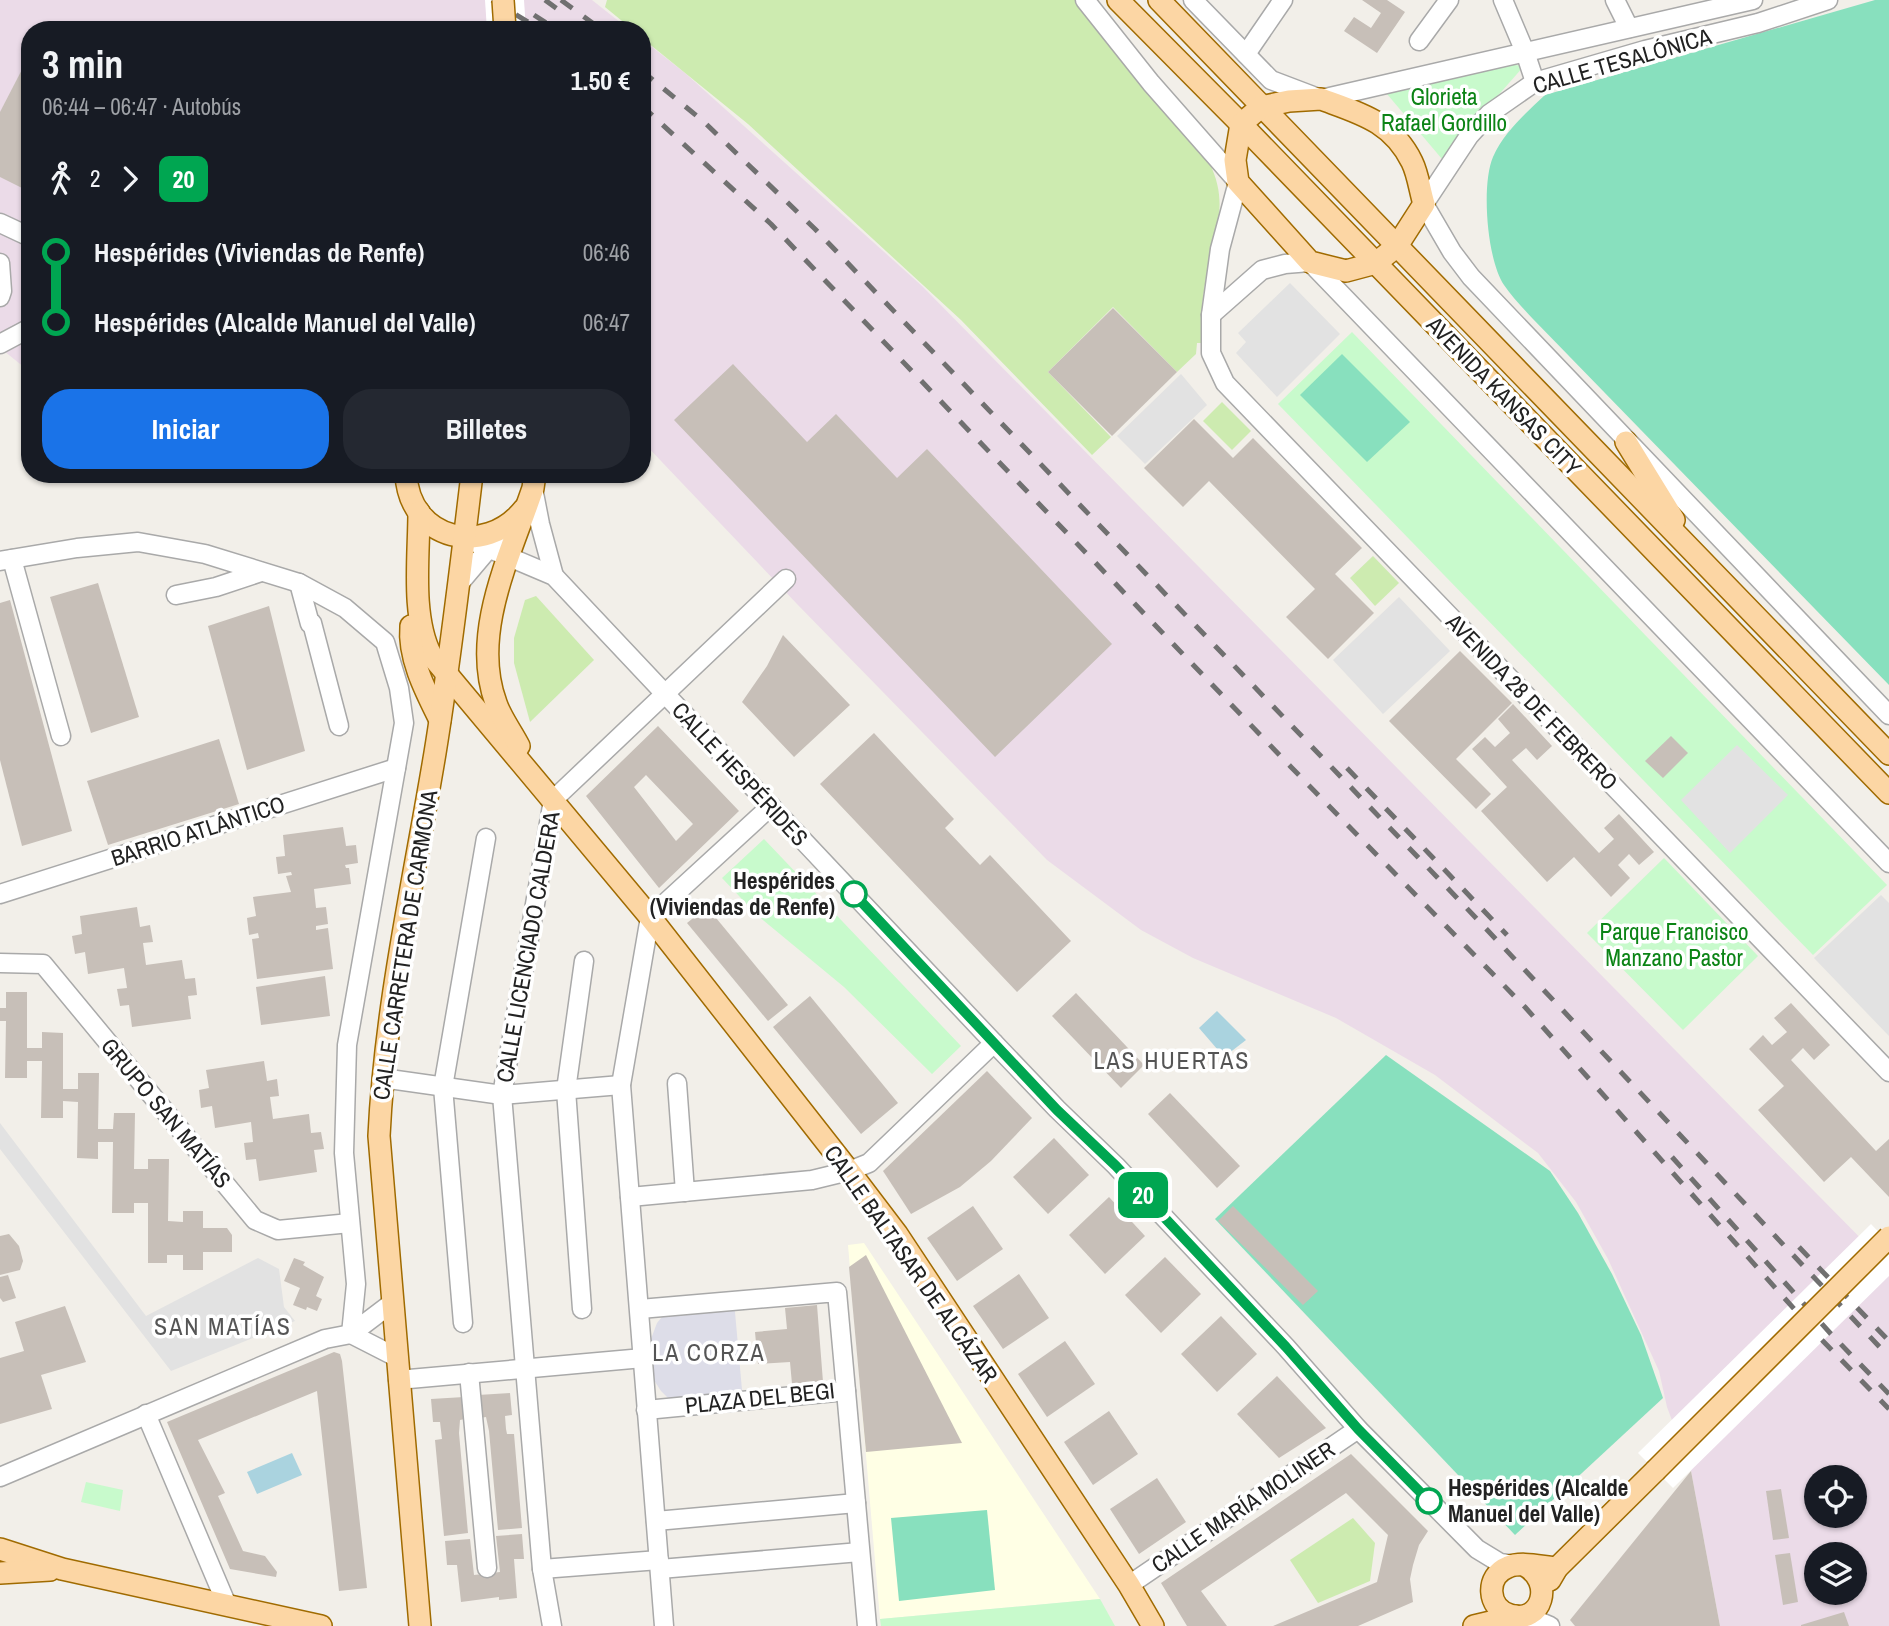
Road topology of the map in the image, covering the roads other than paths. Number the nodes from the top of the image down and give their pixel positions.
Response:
1 (503, 0) edge
2 (1085, 0) edge
3 (1118, 0) edge
4 (1159, 0) edge
5 (1193, 0) edge
6 (1283, 0) edge
7 (1449, 0) edge
8 (1503, 0) edge
9 (1615, 0) edge
10 (1751, 0) edge
11 (1828, 0) edge
12 (1684, 8) edge
13 (504, 21) edge
14 (1758, 23) junction
15 (1629, 28) junction
16 (1419, 41) dead end
17 (1525, 52) junction
18 (1246, 54) junction
19 (1535, 82) junction
20 (1321, 99) junction
21 (1261, 107) junction
22 (1241, 124) junction
23 (1238, 183) junction
24 (1424, 204) junction
25 (0, 223) edge
26 (21, 233) edge
27 (1396, 246) junction
28 (1310, 262) junction
29 (0, 263) edge
30 (1376, 263) junction
31 (0, 297) edge
32 (1211, 315) junction
33 (21, 333) edge
34 (0, 344) edge
35 (1626, 442) junction
36 (405, 483) edge
37 (471, 483) edge
38 (533, 483) edge
39 (533, 483) edge
40 (534, 483) edge
41 (419, 512) junction
42 (507, 527) junction
43 (464, 538) junction
44 (489, 548) junction
45 (1696, 555) junction
46 (510, 557) junction
47 (6, 560) edge
48 (261, 572) junction
49 (554, 576) junction
50 (418, 579) junction
51 (786, 579) dead end
52 (299, 583) junction
53 (458, 586) junction
54 (176, 595) dead end
55 (496, 597) junction
56 (411, 634) junction
57 (385, 642) junction
58 (447, 674) junction
59 (666, 695) junction
60 (1889, 715) edge
61 (440, 720) junction
62 (340, 726) dead end
63 (61, 736) dead end
64 (1889, 754) edge
65 (396, 768) junction
66 (537, 779) junction
67 (1889, 793) edge
68 (553, 800) junction
69 (771, 806) junction
70 (486, 838) dead end
71 (1889, 863) edge
72 (0, 894) edge
73 (650, 917) junction
74 (584, 961) dead end
75 (0, 963) edge
76 (994, 1044) junction
77 (1889, 1072) edge
78 (382, 1078) junction
79 (677, 1083) dead end
80 (621, 1085) junction
81 (443, 1087) junction
82 (566, 1090) junction
83 (502, 1095) junction
84 (849, 1171) junction
85 (685, 1192) junction
86 (630, 1197) junction
87 (350, 1223) junction
88 (1889, 1237) edge
89 (391, 1303) junction
90 (582, 1309) dead end
91 (640, 1309) junction
92 (463, 1323) dead end
93 (351, 1334) junction
94 (396, 1357) junction
95 (643, 1358) junction
96 (525, 1368) junction
97 (469, 1373) junction
98 (398, 1380) junction
99 (846, 1391) junction
100 (646, 1410) junction
101 (146, 1414) junction
102 (1358, 1429) junction
103 (0, 1477) edge
104 (856, 1503) junction
105 (656, 1521) junction
106 (0, 1549) edge
107 (1477, 1549) junction
108 (860, 1552) junction
109 (660, 1564) junction
110 (1519, 1565) junction
111 (487, 1568) dead end
112 (1556, 1568) junction
113 (62, 1569) junction
114 (542, 1569) junction
115 (0, 1573) edge
116 (1129, 1585) junction
117 (1492, 1590) junction
118 (227, 1605) junction
119 (1531, 1606) junction
120 (256, 1618) edge
121 (321, 1626) edge
122 (420, 1626) edge
123 (552, 1626) edge
124 (664, 1626) edge
125 (867, 1626) edge
126 (1153, 1626) edge
127 (1472, 1626) edge
128 (1551, 1626) edge

1 - 13 main road, bridge
2 - 23 street
3 - 22 main road, AVENIDA KANSAS CITY
4 - 21 main road, AVENIDA KANSAS CITY
5 - 18 street
6 - 18 street
7 - 16 street
8 - 17 street
9 - 15 street
10 - 12 street, CALLE TESALÓNICA
10 - 14 street
11 - 14 street, CALLE TESALÓNICA
12 - 15 street, CALLE TESALÓNICA
14 - 19 street, CALLE TESALÓNICA
15 - 17 street, CALLE TESALÓNICA
17 - 19 street
17 - 20 street, CALLE TESALÓNICA
18 - 20 street
19 - 24 street, CALLE TESALÓNICA
20 - 21 main road
20 - 24 main road
21 - 22 main road
21 - 27 main road, AVENIDA KANSAS CITY
22 - 23 main road
22 - 30 main road, AVENIDA KANSAS CITY
23 - 28 main road
23 - 32 street, AVENIDA 28 DE FEBRERO
24 - 27 main road
24 - 35 street
25 - 26 street
27 - 30 main road
27 - 45 main road, AVENIDA KANSAS CITY
28 - 30 main road
28 - 32 street
28 - 71 street, AVENIDA KANSAS CITY
29 - 31 street
30 - 67 main road, AVENIDA KANSAS CITY
32 - 77 street, AVENIDA 28 DE FEBRERO
33 - 34 street
35 - 45 main road
35 - 60 street
36 - 41 main road
37 - 43 main road, CALLE CARRETERA DE CARMONA
38 - 42 main road
39 - 46 main road
40 - 49 street
41 - 43 main road
41 - 50 main road
42 - 43 main road
42 - 44 street
43 - 44 street
43 - 53 main road, CALLE CARRETERA DE CARMONA
44 - 46 street
44 - 53 street
45 - 64 main road, AVENIDA KANSAS CITY
46 - 49 street
46 - 55 main road
47 - 48 street
47 - 63 street
48 - 52 street
48 - 54 street
49 - 55 street
49 - 59 street, CALLE HESPÉRIDES
50 - 56 main road
50 - 58 main road
51 - 59 street
52 - 57 street
52 - 62 street
53 - 58 main road, CALLE CARRETERA DE CARMONA
55 - 66 main road
56 - 57 street
56 - 61 main road
57 - 65 street
58 - 61 main road, CALLE CARRETERA DE CARMONA
58 - 66 main road
59 - 68 street
59 - 69 street, CALLE HESPÉRIDES
61 - 78 main road, CALLE CARRETERA DE CARMONA
65 - 72 street, BARRIO ATLÁNTICO
65 - 87 street
66 - 68 main road, CALLE BALTASAR DE ALCÁZAR
68 - 73 main road, CALLE BALTASAR DE ALCÁZAR
68 - 83 street, CALLE LICENCIADO CALDERA
69 - 73 street
69 - 76 street, CALLE HESPÉRIDES
70 - 81 street
73 - 80 street
73 - 84 main road, CALLE BALTASAR DE ALCÁZAR
74 - 82 street
75 - 87 street, GRUPO SAN MATÍAS
76 - 84 street
76 - 102 street, CALLE HESPÉRIDES
78 - 81 street
78 - 89 main road, CALLE CARRETERA DE CARMONA
79 - 85 street
80 - 82 street
80 - 86 street
81 - 83 street
81 - 92 street
82 - 83 street
82 - 90 street
83 - 96 street, CALLE LICENCIADO CALDERA
84 - 85 street
84 - 116 main road, CALLE BALTASAR DE ALCÁZAR
85 - 86 street
86 - 91 street
87 - 93 street
88 - 112 main road, bridge
89 - 93 street
89 - 94 main road, CALLE CARRETERA DE CARMONA
91 - 95 street
91 - 99 street, PLAZA DEL BEGI
93 - 94 street
93 - 101 street
94 - 98 main road, CALLE CARRETERA DE CARMONA
95 - 96 street
95 - 100 street
96 - 97 street
96 - 114 street, CALLE LICENCIADO CALDERA
97 - 98 street
97 - 111 street
98 - 122 main road, CALLE CARRETERA DE CARMONA
99 - 100 street, PLAZA DEL BEGI
99 - 104 street
100 - 105 street
101 - 103 street
101 - 118 street
102 - 107 street, CALLE HESPÉRIDES
102 - 116 street, CALLE MARÍA MOLINER
104 - 105 street
104 - 108 street
105 - 109 street
106 - 113 main road
107 - 110 street, CALLE HESPÉRIDES
107 - 117 street, CALLE HESPÉRIDES
108 - 109 street
108 - 125 street
109 - 114 street
109 - 124 street
110 - 112 main road
110 - 117 main road
110 - 119 main road
112 - 119 main road
113 - 115 main road
113 - 118 main road
114 - 123 street, CALLE LICENCIADO CALDERA
116 - 126 main road, CALLE BALTASAR DE ALCÁZAR
117 - 119 main road
117 - 127 main road
118 - 120 main road
119 - 127 main road
119 - 128 street
120 - 121 main road

